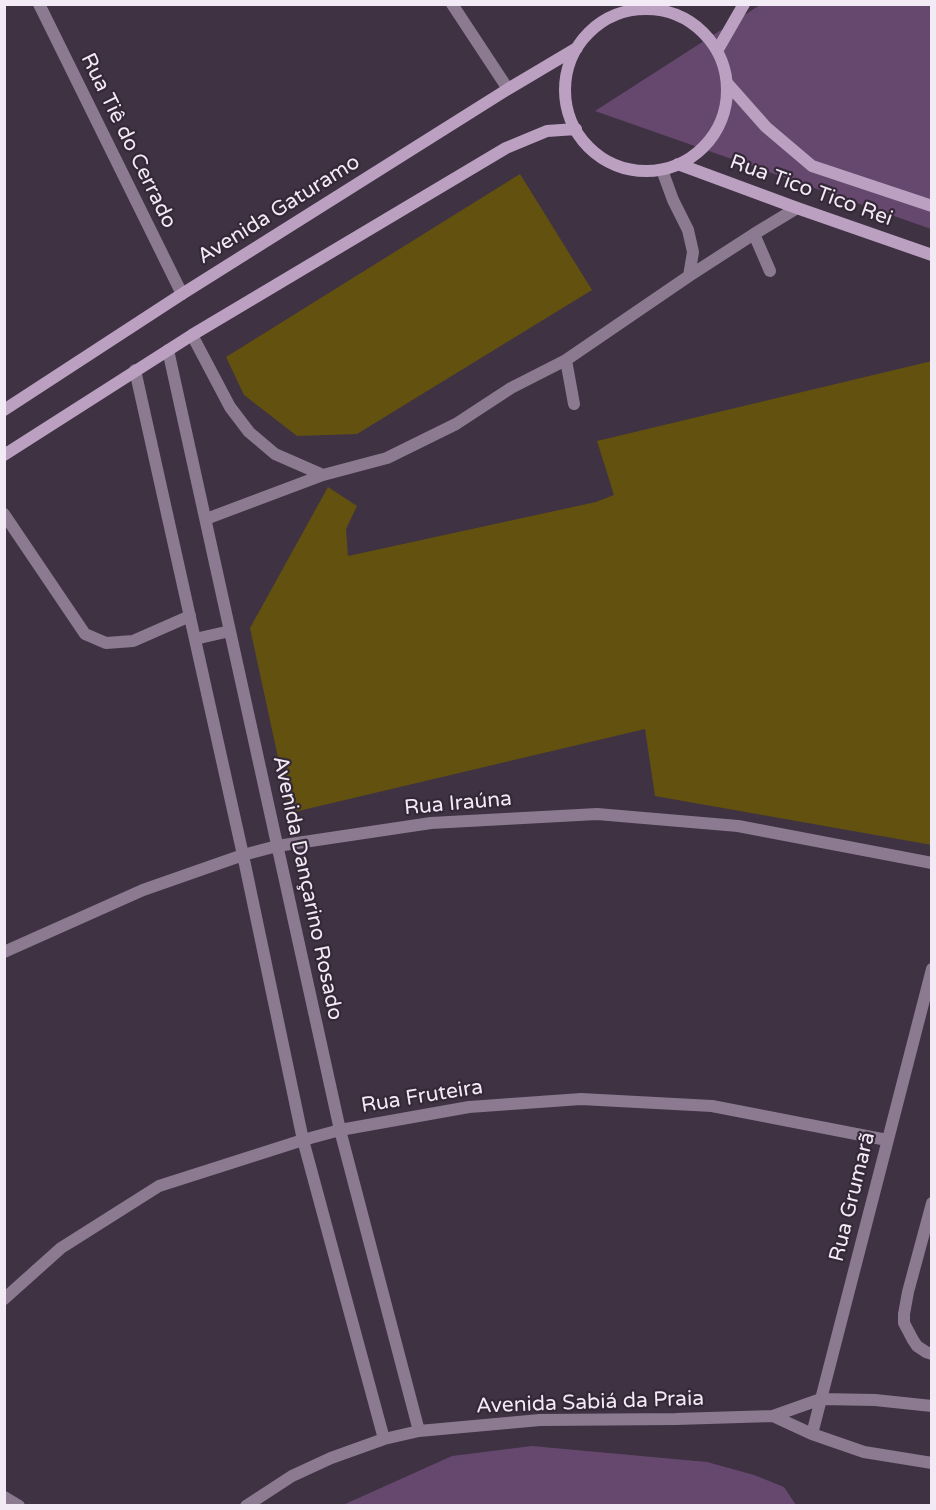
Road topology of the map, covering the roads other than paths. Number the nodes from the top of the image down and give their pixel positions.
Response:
1 (39, 4) edge
2 (452, 4) edge
3 (744, 4) edge
4 (648, 6) edge
5 (577, 48) junction
6 (717, 51) junction
7 (727, 83) junction
8 (508, 89) junction
9 (576, 129) junction
10 (678, 165) junction
11 (662, 170) junction
12 (932, 206) edge
13 (797, 208) junction
14 (754, 234) junction
15 (932, 255) edge
16 (770, 271) dead end
17 (689, 276) junction
18 (182, 294) junction
19 (192, 335) junction
20 (168, 350) junction
21 (566, 360) junction
22 (135, 370) junction
23 (574, 404) dead end
24 (4, 410) edge
25 (4, 455) edge
26 (323, 475) junction
27 (4, 514) edge
28 (206, 519) junction
29 (190, 616) junction
30 (230, 631) junction
31 (195, 639) junction
32 (278, 846) junction
33 (243, 855) junction
34 (932, 863) edge
35 (4, 952) edge
36 (932, 969) edge
37 (340, 1130) junction
38 (303, 1140) junction
39 (888, 1140) junction
40 (932, 1203) edge
41 (4, 1299) edge
42 (932, 1354) edge
43 (821, 1399) junction
44 (932, 1406) edge
45 (773, 1416) junction
46 (419, 1431) junction
47 (812, 1434) junction
48 (384, 1439) junction
49 (932, 1463) edge
50 (4, 1497) edge
51 (19, 1506) edge
52 (246, 1506) edge

1 - 18 street, Rua Tiê do Cerrado
2 - 8 street
3 - 6 main road
4 - 5 main road
4 - 6 main road
5 - 8 main road, Avenida Gaturamo
5 - 9 main road
6 - 7 main road
7 - 10 main road
7 - 12 main road, Rua Tico Tico Rei
8 - 18 main road, Avenida Gaturamo
9 - 11 main road
9 - 19 main road
10 - 11 main road
10 - 13 main road, Rua Tico Tico Rei
11 - 17 street
13 - 14 street
13 - 15 main road, Rua Tico Tico Rei
14 - 16 street
14 - 17 street
17 - 21 street
18 - 24 main road, Avenida Gaturamo
19 - 20 main road
19 - 26 street
20 - 22 main road
20 - 28 street, Avenida Dançarino Rosado
21 - 23 street
21 - 26 street
22 - 25 main road
22 - 29 street
26 - 28 street
27 - 29 street
28 - 30 street, Avenida Dançarino Rosado
29 - 31 street
30 - 31 street
30 - 32 street, Avenida Dançarino Rosado
31 - 33 street
32 - 33 street, Rua Iraúna
32 - 34 street, Rua Iraúna
32 - 37 street, Avenida Dançarino Rosado
33 - 35 street, Rua Iraúna
33 - 38 street
36 - 39 street, Rua Grumarã
37 - 38 street, Rua Fruteira
37 - 39 street, Rua Fruteira
37 - 46 street, Avenida Dançarino Rosado
38 - 41 street, Rua Fruteira
38 - 48 street
39 - 43 street, Rua Grumarã
40 - 42 street
43 - 44 street
43 - 45 street, Avenida Sabiá da Praia
43 - 47 street, Rua Grumarã
45 - 46 street, Avenida Sabiá da Praia
45 - 47 street, Avenida Sabiá da Praia
46 - 48 street, Avenida Sabiá da Praia
47 - 49 street, Avenida Sabiá da Praia
48 - 52 street, Avenida Sabiá da Praia
50 - 51 street

